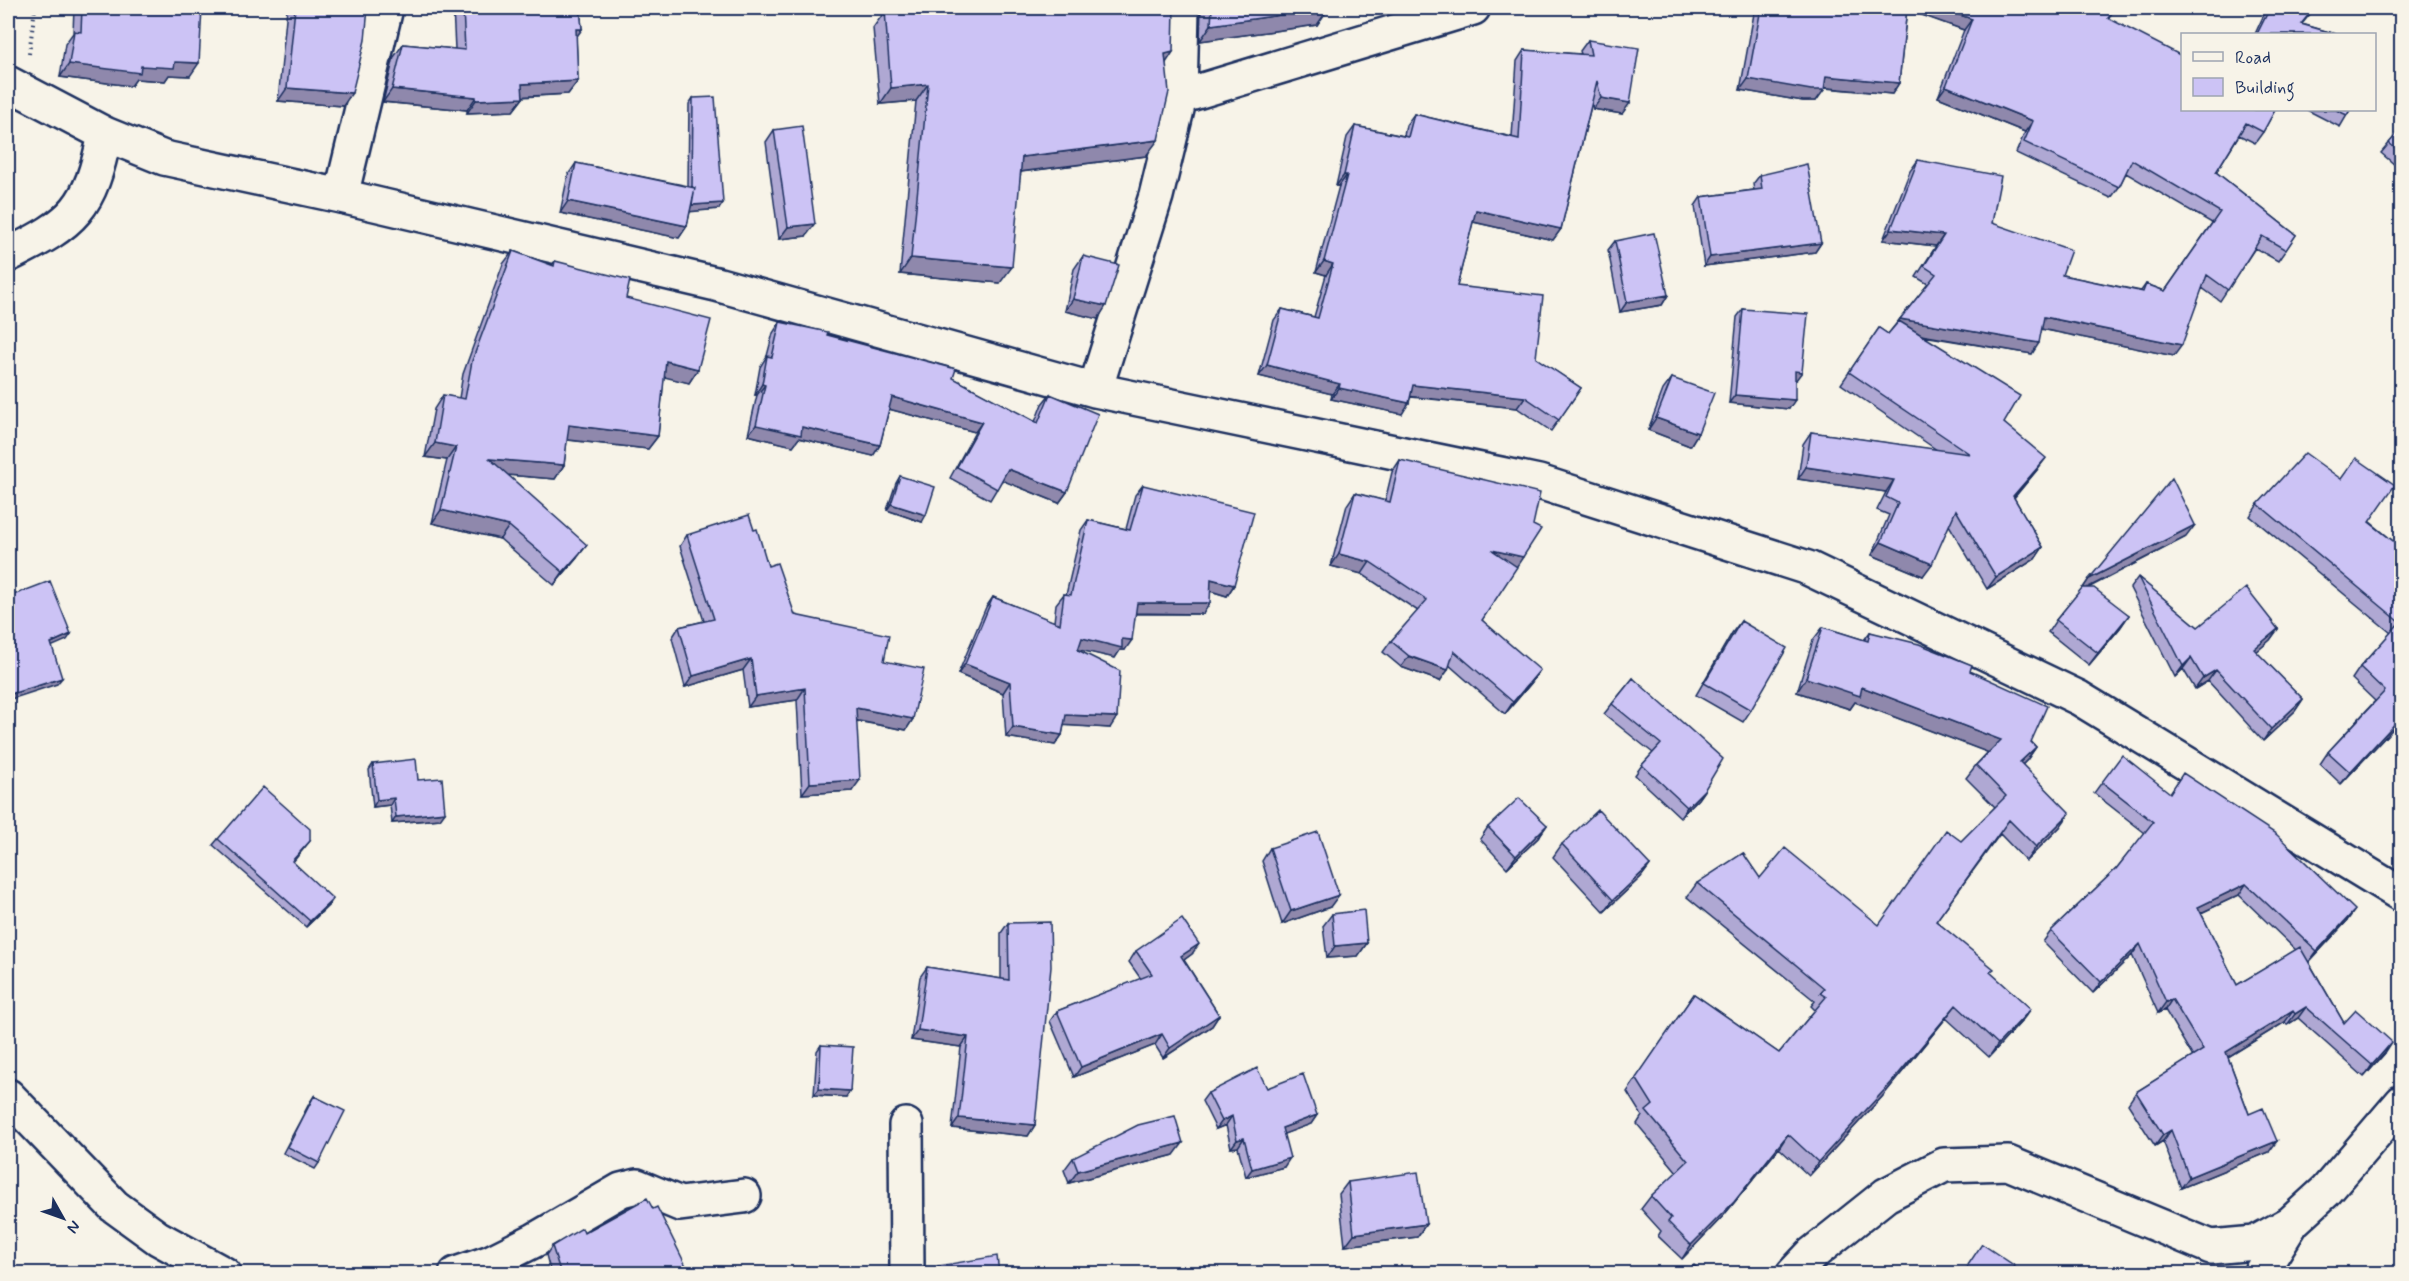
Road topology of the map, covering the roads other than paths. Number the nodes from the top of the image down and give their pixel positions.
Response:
1 (386, 8) edge
2 (1182, 8) edge
3 (1473, 8) edge
4 (15, 88) edge
5 (1180, 97) junction
6 (105, 134) junction
7 (341, 196) junction
8 (8, 255) edge
9 (1095, 390) junction
10 (2402, 895) edge
11 (8, 1096) edge
12 (2402, 1102) edge
13 (906, 1125) dead end
14 (744, 1196) dead end
15 (2291, 1223) junction
16 (224, 1274) edge
17 (456, 1274) edge
18 (907, 1274) edge
19 (1793, 1274) edge
20 (2260, 1274) edge

1 - 7 street
2 - 5 street
3 - 5 street
4 - 6 street
5 - 9 street
6 - 7 street
6 - 8 street
7 - 9 street
9 - 10 street
11 - 16 street
12 - 15 street
13 - 18 street
14 - 17 street
15 - 19 street
15 - 20 street

